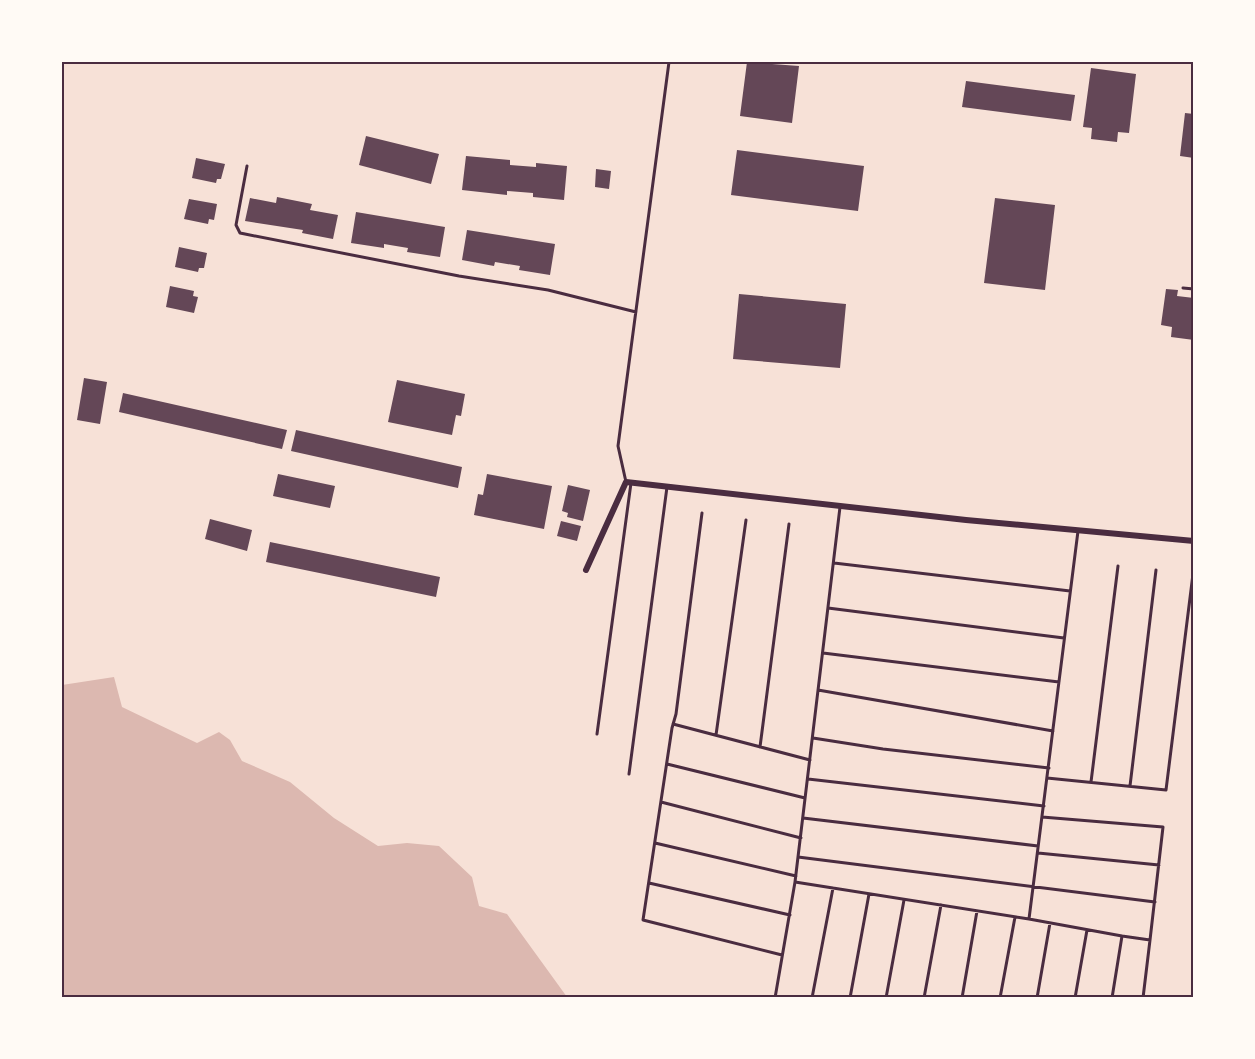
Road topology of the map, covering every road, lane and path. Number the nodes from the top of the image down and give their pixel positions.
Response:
1 (669, 62) edge
2 (247, 166) dead end
3 (1183, 288) dead end
4 (1194, 289) edge
5 (636, 312) junction
6 (628, 482) junction
7 (667, 487) junction
8 (840, 506) junction
9 (702, 513) dead end
10 (746, 519) dead end
11 (789, 524) dead end
12 (1078, 531) junction
13 (1194, 541) edge
14 (834, 563) junction
15 (1118, 566) dead end
16 (1194, 566) edge
17 (586, 570) dead end
18 (1156, 570) dead end
19 (1071, 591) junction
20 (828, 608) junction
21 (1065, 638) junction
22 (823, 653) junction
23 (1059, 682) junction
24 (818, 690) junction
25 (673, 724) junction
26 (1053, 731) junction
27 (597, 735) dead end
28 (716, 735) junction
29 (813, 738) junction
30 (760, 747) junction
31 (810, 760) junction
32 (667, 764) junction
33 (1048, 768) junction
34 (629, 774) dead end
35 (1047, 778) junction
36 (808, 779) junction
37 (1091, 782) junction
38 (1130, 786) junction
39 (805, 799) junction
40 (661, 802) junction
41 (1044, 806) junction
42 (803, 818) junction
43 (1042, 818) junction
44 (801, 838) junction
45 (655, 843) junction
46 (1038, 846) junction
47 (1038, 853) junction
48 (798, 857) junction
49 (1159, 865) junction
50 (796, 876) junction
51 (795, 882) junction
52 (649, 883) junction
53 (1034, 886) junction
54 (832, 888) junction
55 (869, 894) junction
56 (904, 900) junction
57 (1155, 902) junction
58 (941, 905) junction
59 (977, 911) junction
60 (790, 915) junction
61 (1015, 917) junction
62 (1029, 919) junction
63 (1050, 923) junction
64 (1087, 930) junction
65 (1122, 936) junction
66 (1150, 940) junction
67 (782, 955) junction
68 (775, 998) edge
69 (812, 998) edge
70 (850, 998) edge
71 (886, 998) edge
72 (924, 998) edge
73 (962, 998) edge
74 (1000, 998) edge
75 (1037, 998) edge
76 (1075, 998) edge
77 (1112, 998) edge
78 (1143, 998) edge

1 - 5 lane
2 - 5 lane
3 - 4 lane
5 - 6 lane
6 - 7 street
6 - 17 street
6 - 27 lane
7 - 8 street
7 - 34 lane
8 - 12 street
8 - 14 lane
9 - 25 lane
10 - 28 lane
11 - 30 lane
12 - 13 street
12 - 19 lane
14 - 19 lane
14 - 20 lane
15 - 37 lane
16 - 38 lane
18 - 38 lane
19 - 21 lane
20 - 21 lane
20 - 22 lane
21 - 23 lane
22 - 23 lane
22 - 24 lane
23 - 26 lane
24 - 26 lane
24 - 29 lane
25 - 28 lane
25 - 32 lane
26 - 33 lane
28 - 30 lane
29 - 31 lane
29 - 33 lane
30 - 31 lane
31 - 36 lane
32 - 39 lane
32 - 40 lane
33 - 35 lane
35 - 37 lane
35 - 41 lane
36 - 39 lane
36 - 41 lane
37 - 38 lane
39 - 42 lane
40 - 44 lane
40 - 45 lane
41 - 43 lane
42 - 44 lane
42 - 46 lane
43 - 46 lane
43 - 49 lane
44 - 48 lane
45 - 50 lane
45 - 52 lane
46 - 47 lane
47 - 49 lane
47 - 53 lane
48 - 50 lane
48 - 53 lane
49 - 57 lane
50 - 51 lane
51 - 54 lane
51 - 60 lane
52 - 60 lane
52 - 67 lane
53 - 57 lane
53 - 62 lane
54 - 55 lane
54 - 69 lane
55 - 56 lane
55 - 70 lane
56 - 58 lane
56 - 71 lane
57 - 66 lane
58 - 59 lane
58 - 72 lane
59 - 61 lane
59 - 73 lane
60 - 67 lane
61 - 62 lane
61 - 74 lane
62 - 63 lane
63 - 64 lane
63 - 75 lane
64 - 65 lane
64 - 76 lane
65 - 66 lane
65 - 77 lane
66 - 78 lane
67 - 68 lane

